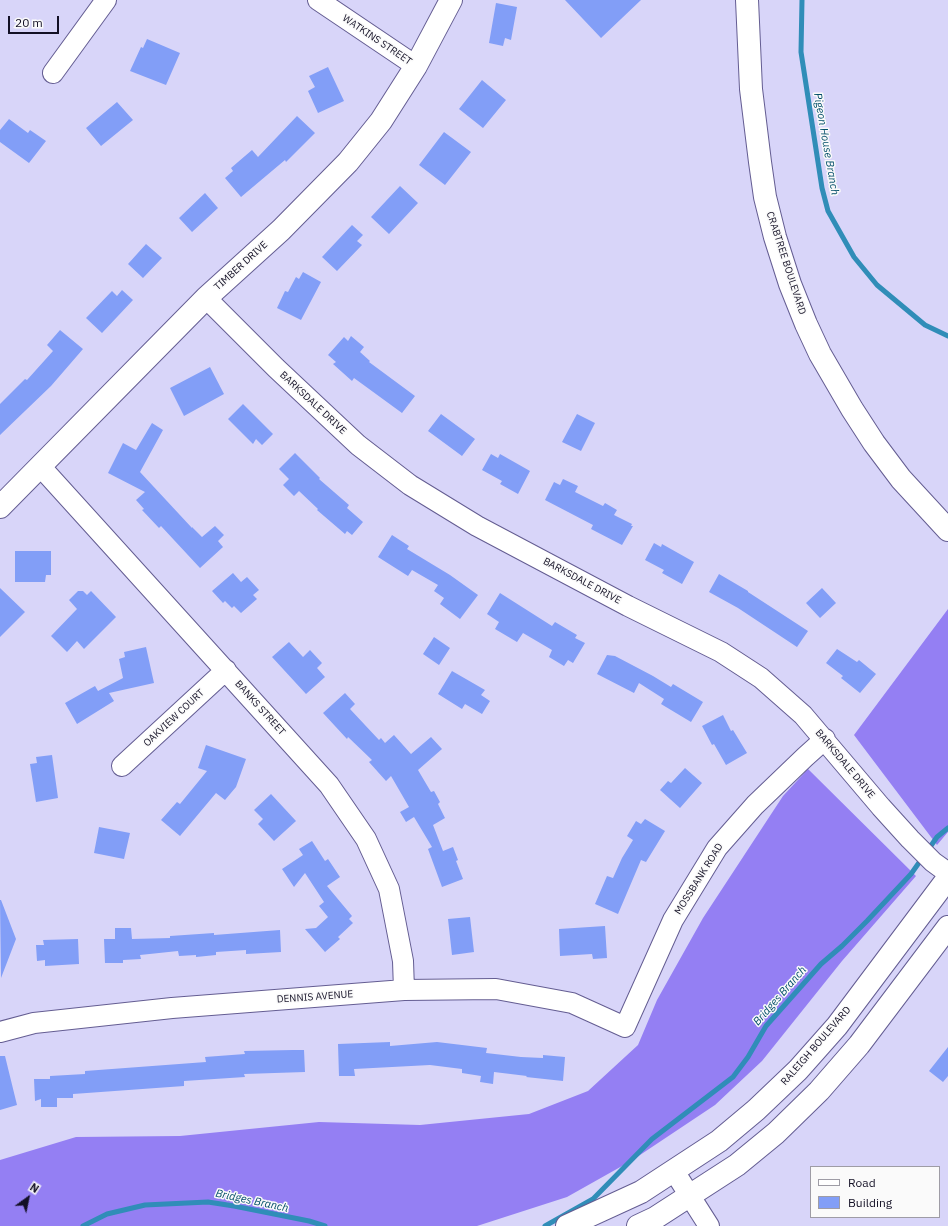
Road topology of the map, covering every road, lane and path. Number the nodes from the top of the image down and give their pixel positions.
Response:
1 (106, 0) edge
2 (318, 0) edge
3 (451, 0) edge
4 (747, 0) edge
5 (416, 66) junction
6 (53, 73) dead end
7 (206, 298) junction
8 (40, 466) junction
9 (0, 507) edge
10 (948, 530) edge
11 (226, 670) junction
12 (825, 739) junction
13 (122, 766) dead end
14 (948, 873) edge
15 (948, 878) edge
16 (948, 927) edge
17 (404, 990) junction
18 (625, 1027) joint
19 (0, 1032) edge
20 (674, 1171) junction
21 (690, 1196) junction
22 (567, 1226) edge
23 (638, 1226) edge
24 (709, 1226) edge

1 - 6 street
2 - 5 street, WATKINS STREET
3 - 5 main road, TIMBER DRIVE
4 - 10 main road, CRABTREE BOULEVARD
5 - 7 main road, TIMBER DRIVE
7 - 8 main road, TIMBER DRIVE
7 - 12 street, BARKSDALE DRIVE
8 - 9 main road, TIMBER DRIVE
8 - 11 street, BANKS STREET
11 - 13 street, OAKVIEW COURT
11 - 17 street, BANKS STREET
12 - 14 street, BARKSDALE DRIVE
12 - 18 street, MOSSBANK ROAD
15 - 20 main road, RALEIGH BOULEVARD
16 - 21 main road
17 - 18 street, DENNIS AVENUE
17 - 19 street, DENNIS AVENUE
20 - 21 street
20 - 22 main road, RALEIGH BOULEVARD
21 - 23 main road
21 - 24 street

